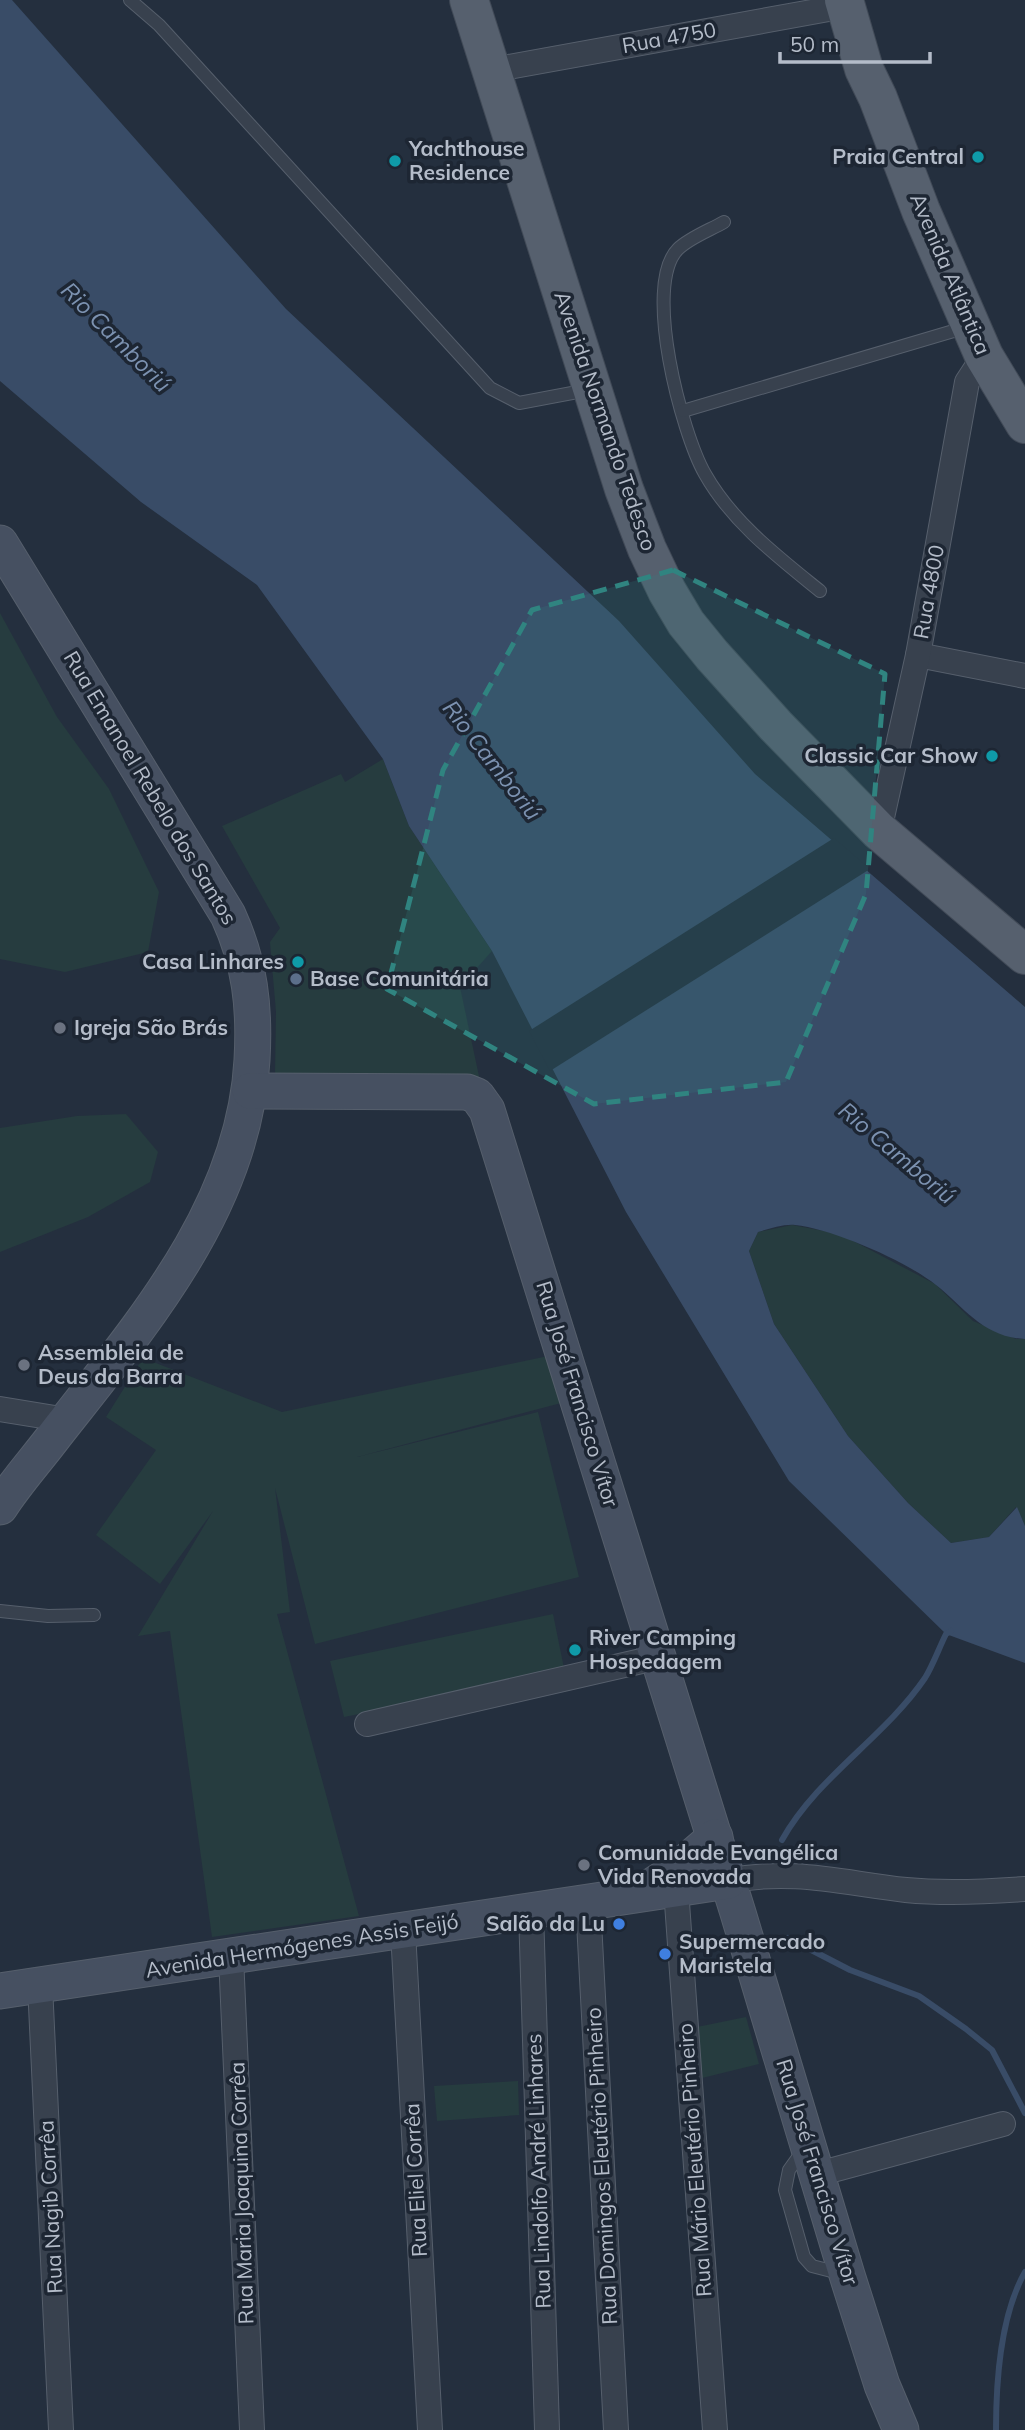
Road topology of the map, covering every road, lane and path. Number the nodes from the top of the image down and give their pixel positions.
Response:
1 (130, 0) edge
2 (469, 0) edge
3 (845, 3) edge
4 (492, 70) junction
5 (724, 222) dead end
6 (977, 341) junction
7 (592, 389) junction
8 (683, 411) junction
9 (1025, 424) edge
10 (0, 543) edge
11 (820, 591) dead end
12 (918, 655) junction
13 (1025, 676) edge
14 (879, 831) junction
15 (1025, 954) edge
16 (250, 1091) junction
17 (0, 1409) edge
18 (67, 1420) junction
19 (0, 1507) edge
20 (0, 1611) edge
21 (94, 1615) dead end
22 (659, 1657) junction
23 (368, 1724) dead end
24 (715, 1837) junction
25 (1025, 1889) edge
26 (711, 1892) junction
27 (638, 1896) junction
28 (589, 1903) junction
29 (531, 1911) junction
30 (403, 1931) junction
31 (231, 1956) junction
32 (14, 1984) edge
33 (1003, 2124) dead end
34 (813, 2159) junction
35 (61, 2430) edge
36 (252, 2430) edge
37 (430, 2430) edge
38 (547, 2430) edge
39 (616, 2430) edge
40 (715, 2430) edge
41 (901, 2430) edge

1 - 7 lane
2 - 4 main road, Avenida Normando Tedesco
3 - 4 street, Rua 4750
3 - 6 main road, Avenida Atlântica
4 - 7 main road, Avenida Normando Tedesco
5 - 8 lane
6 - 8 lane
6 - 9 main road, Avenida Atlântica
6 - 12 street, Rua 4800
7 - 14 main road, Avenida Normando Tedesco
8 - 11 lane
10 - 16 main road, Rua Emanoel Rebelo dos Santos
12 - 13 street
12 - 14 street, Rua 4800
14 - 15 main road, Avenida Normando Tedesco
16 - 18 main road, Rua Emanoel Rebelo dos Santos
16 - 22 main road, Rua José Francisco Vítor
17 - 18 street
18 - 19 main road, Rua Emanoel Rebelo dos Santos
20 - 21 lane
22 - 23 street
22 - 24 main road, Rua José Francisco Vítor
24 - 26 main road, Rua José Francisco Vítor
24 - 27 main road
25 - 26 street
26 - 27 main road, Avenida Hermógenes Assis Feijó
26 - 34 main road, Rua José Francisco Vítor
26 - 40 street, Rua Mário Eleutério Pinheiro
27 - 28 main road, Avenida Hermógenes Assis Feijó
28 - 29 main road, Avenida Hermógenes Assis Feijó
28 - 39 street, Rua Domingos Eleutério Pinheiro
29 - 30 main road, Avenida Hermógenes Assis Feijó
29 - 38 street, Rua Lindolfo André Linhares
30 - 31 main road, Avenida Hermógenes Assis Feijó
30 - 37 street, Rua Eliel Corrêa
31 - 32 main road, Avenida Hermógenes Assis Feijó
31 - 36 street, Rua Maria Joaquina Corrêa
32 - 35 street, Rua Nagib Corrêa
33 - 34 street
34 - 41 main road, Rua José Francisco Vítor

